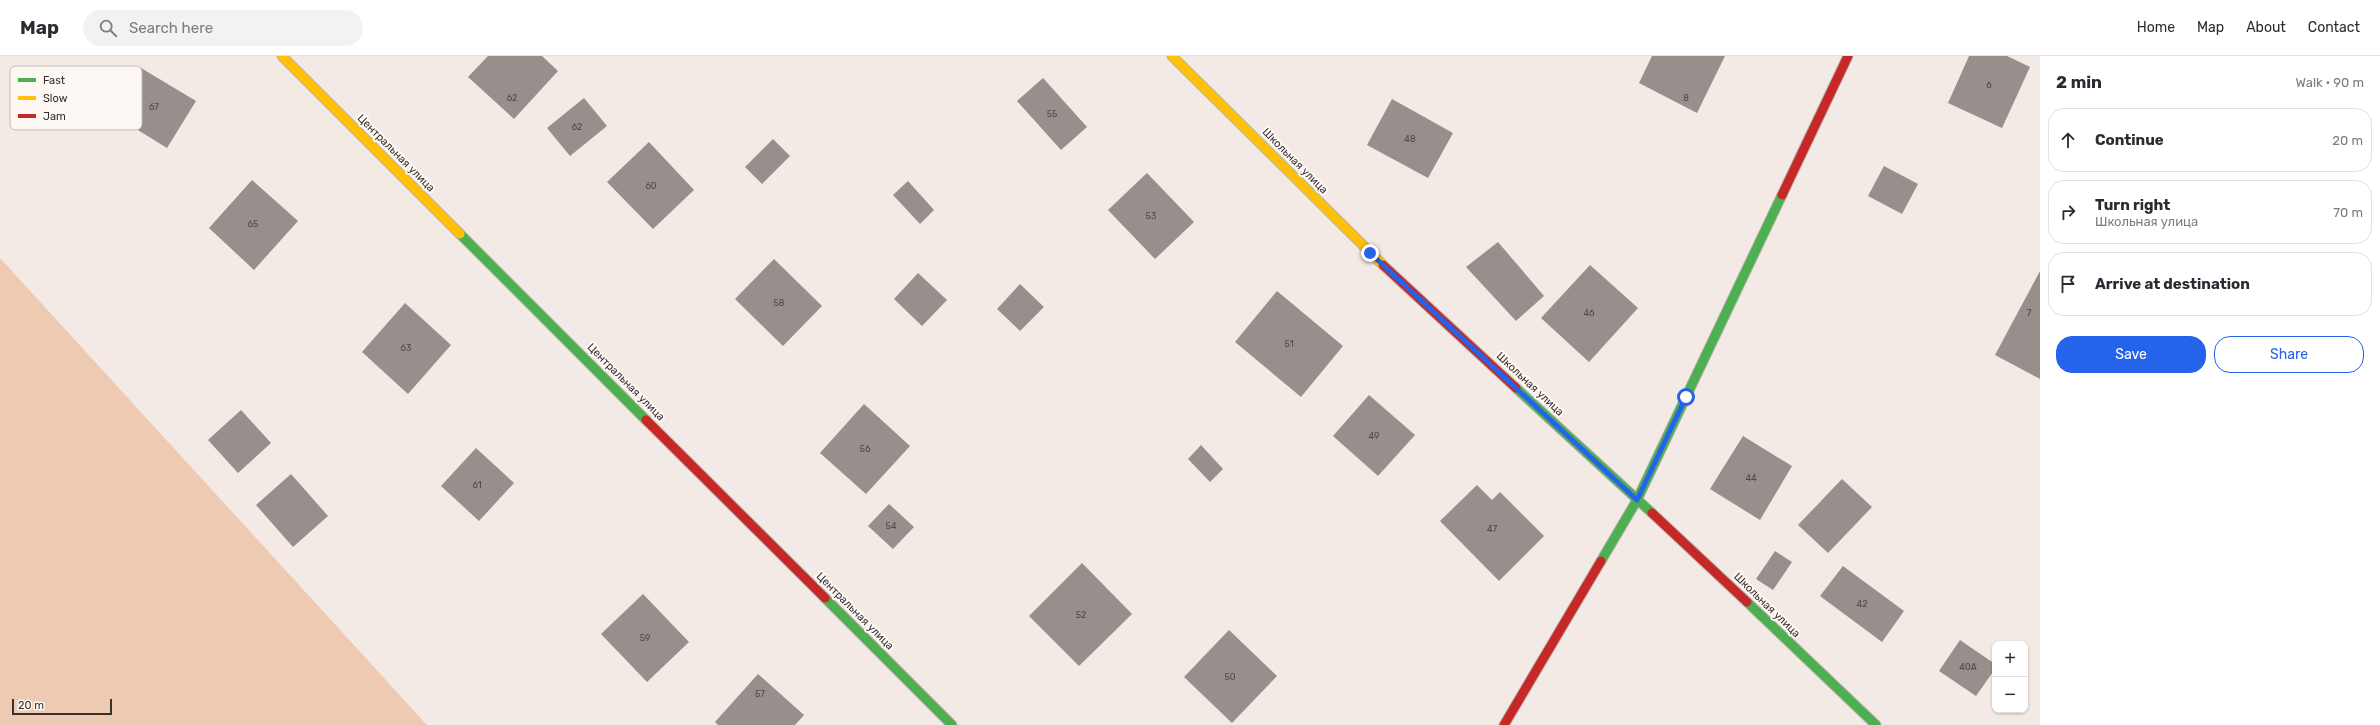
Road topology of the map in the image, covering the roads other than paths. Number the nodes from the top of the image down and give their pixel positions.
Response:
1 (282, 56) edge
2 (1172, 56) edge
3 (1848, 56) edge
4 (1637, 500) junction
5 (952, 725) edge
6 (1504, 725) edge
7 (1876, 725) edge

1 - 5 street, Центральная улица
2 - 4 street, Школьная улица
3 - 4 street
4 - 6 street
4 - 7 street, Школьная улица

